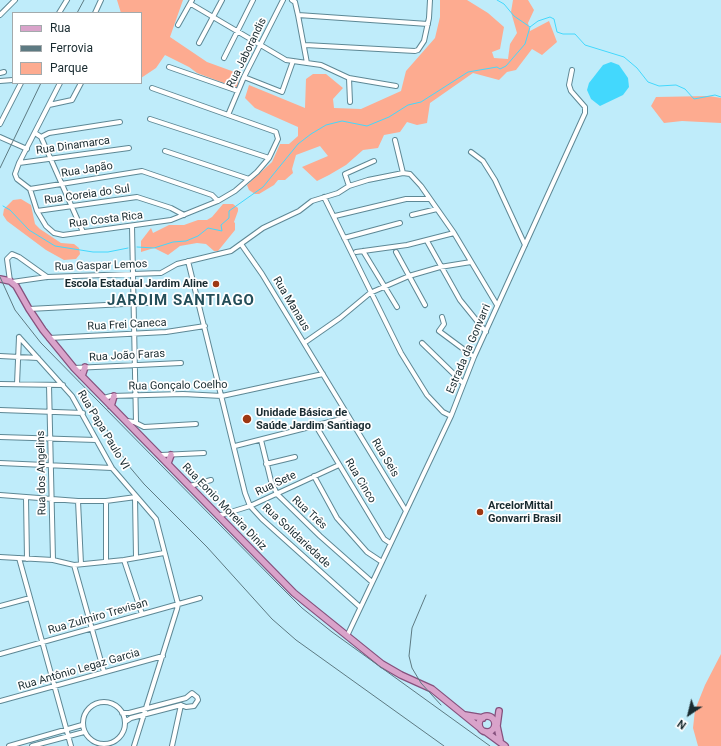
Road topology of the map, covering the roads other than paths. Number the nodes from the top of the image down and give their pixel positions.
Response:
1 (15, 0) edge
2 (66, 0) edge
3 (101, 0) edge
4 (222, 0) edge
5 (253, 0) edge
6 (283, 0) edge
7 (430, 0) edge
8 (294, 1) edge
9 (192, 2) edge
10 (60, 12) edge
11 (95, 12) edge
12 (0, 15) edge
13 (298, 15) junction
14 (213, 17) junction
15 (428, 24) junction
16 (178, 25) dead end
17 (237, 31) junction
18 (199, 43) dead end
19 (260, 45) junction
20 (305, 45) junction
21 (224, 58) dead end
22 (293, 61) junction
23 (307, 63) junction
24 (169, 67) dead end
25 (572, 70) dead end
26 (244, 77) junction
27 (349, 78) junction
28 (12, 80) edge
29 (0, 81) edge
30 (20, 84) edge
31 (59, 84) edge
32 (80, 84) edge
33 (396, 86) dead end
34 (152, 88) dead end
35 (238, 91) junction
36 (350, 102) dead end
37 (48, 105) junction
38 (228, 115) junction
39 (150, 119) dead end
40 (120, 122) dead end
41 (0, 124) edge
42 (34, 133) junction
43 (0, 137) edge
44 (41, 137) junction
45 (395, 140) dead end
46 (129, 148) dead end
47 (27, 149) junction
48 (165, 151) dead end
49 (471, 152) dead end
50 (50, 158) junction
51 (269, 158) junction
52 (374, 161) dead end
53 (19, 163) junction
54 (403, 173) junction
55 (249, 179) junction
56 (61, 183) junction
57 (349, 186) junction
58 (30, 188) junction
59 (324, 197) junction
60 (430, 199) junction
61 (218, 201) junction
62 (72, 207) junction
63 (437, 209) junction
64 (36, 211) junction
65 (184, 215) junction
66 (412, 215) dead end
67 (335, 216) junction
68 (400, 223) dead end
69 (132, 226) junction
70 (83, 232) junction
71 (454, 233) junction
72 (344, 238) junction
73 (427, 241) junction
74 (241, 244) junction
75 (525, 245) junction
76 (363, 251) junction
77 (356, 252) dead end
78 (396, 252) dead end
79 (188, 261) junction
80 (471, 262) junction
81 (440, 267) junction
82 (134, 274) junction
83 (409, 276) junction
84 (47, 277) junction
85 (0, 279) edge
86 (11, 281) junction
87 (385, 288) junction
88 (370, 293) junction
89 (163, 302) dead end
90 (135, 304) junction
91 (425, 305) dead end
92 (497, 305) junction
93 (397, 307) dead end
94 (29, 309) junction
95 (442, 317) dead end
96 (205, 326) junction
97 (486, 332) junction
98 (135, 334) junction
99 (49, 338) junction
100 (304, 343) junction
101 (422, 343) dead end
102 (0, 356) edge
103 (17, 356) junction
104 (474, 357) junction
105 (38, 358) junction
106 (181, 363) dead end
107 (136, 364) junction
108 (86, 367) junction
109 (74, 368) junction
110 (323, 374) junction
111 (82, 376) junction
112 (463, 383) junction
113 (0, 384) edge
114 (17, 384) junction
115 (49, 385) junction
116 (64, 385) junction
117 (136, 395) junction
118 (114, 396) junction
119 (222, 396) junction
120 (104, 398) junction
121 (111, 406) junction
122 (0, 410) edge
123 (50, 411) junction
124 (83, 413) junction
125 (451, 416) junction
126 (349, 417) junction
127 (135, 420) junction
128 (127, 421) junction
129 (196, 424) dead end
130 (316, 426) junction
131 (141, 429) junction
132 (0, 437) edge
133 (50, 439) junction
134 (96, 440) junction
135 (261, 440) junction
136 (235, 446) junction
137 (204, 453) dead end
138 (161, 455) junction
139 (171, 455) junction
140 (295, 457) dead end
141 (0, 463) edge
142 (168, 463) junction
143 (266, 464) junction
144 (51, 465) junction
145 (339, 465) junction
146 (112, 468) junction
147 (314, 476) junction
148 (211, 480) dead end
149 (190, 486) junction
150 (277, 494) junction
151 (0, 495) edge
152 (135, 497) junction
153 (26, 498) junction
154 (52, 500) junction
155 (78, 501) junction
156 (106, 501) junction
157 (250, 506) junction
158 (406, 511) junction
159 (218, 516) junction
160 (390, 543) junction
161 (164, 553) junction
162 (136, 557) junction
163 (0, 558) edge
164 (19, 558) junction
165 (27, 559) junction
166 (53, 560) junction
167 (124, 560) junction
168 (106, 562) junction
169 (382, 562) junction
170 (81, 564) junction
171 (74, 565) junction
172 (372, 582) junction
173 (30, 598) junction
174 (200, 598) dead end
175 (178, 604) junction
176 (0, 606) edge
177 (360, 607) junction
178 (142, 614) junction
179 (91, 628) junction
180 (347, 636) junction
181 (42, 642) junction
182 (0, 654) edge
183 (163, 656) junction
184 (104, 672) junction
185 (54, 686) junction
186 (0, 702) edge
187 (181, 705) junction
188 (146, 708) junction
189 (500, 711) dead end
190 (122, 712) junction
191 (144, 714) junction
192 (465, 715) junction
193 (482, 718) junction
194 (125, 722) junction
195 (82, 725) junction
196 (494, 726) junction
197 (480, 728) junction
198 (67, 730) junction
199 (84, 732) junction
200 (486, 732) junction
201 (68, 736) junction
202 (500, 740) junction
203 (9, 746) edge
204 (32, 746) edge
205 (71, 746) edge
206 (134, 746) edge
207 (172, 746) edge
208 (504, 746) edge

1 - 12 street
2 - 10 street
3 - 11 street
4 - 14 street
5 - 17 street
6 - 19 street, Rua Jaborandis
7 - 15 street
8 - 13 street
9 - 14 street
9 - 16 street
13 - 15 street
13 - 20 street
14 - 17 street
14 - 18 street
15 - 20 street
17 - 19 street
17 - 21 street
19 - 22 street
19 - 26 street, Rua Jaborandis
20 - 23 street
22 - 23 street
22 - 26 street
23 - 27 street
24 - 35 street
25 - 75 street, Estrada da Gonvarri
26 - 35 street, Rua Jaborandis
27 - 33 street
27 - 36 street
28 - 29 street
30 - 41 street
31 - 37 street
32 - 37 street
34 - 38 street
35 - 38 street, Rua Jaborandis
37 - 42 street
38 - 51 street, Rua Costa Rica
39 - 51 street
40 - 44 street
42 - 44 street
42 - 47 street
43 - 47 street
44 - 50 street
45 - 54 street
46 - 50 street, Rua Dinamarca
47 - 53 street
48 - 55 street
49 - 75 street
50 - 53 street, Rua Dinamarca
50 - 56 street
51 - 55 street, Rua Costa Rica
52 - 57 street
53 - 58 street
54 - 57 street, Rua Gaspar Lemos
54 - 60 street
55 - 61 street, Rua Costa Rica
56 - 58 street, Rua Japão
56 - 61 street, Rua Japão
56 - 62 street
57 - 59 street, Rua Gaspar Lemos
58 - 64 street, Rua Costa Rica
59 - 67 street
59 - 74 street, Rua Gaspar Lemos
60 - 63 street
60 - 67 street
61 - 65 street, Rua Costa Rica
62 - 64 street, Rua Coreia do Sul
62 - 65 street, Rua Coreia do Sul
62 - 70 street
63 - 66 street
63 - 71 street
64 - 70 street, Rua Costa Rica
65 - 69 street, Rua Costa Rica
67 - 72 street
68 - 72 street
69 - 70 street, Rua Costa Rica
69 - 82 street
71 - 73 street
71 - 80 street
72 - 88 street
73 - 76 street
73 - 81 street
74 - 79 street, Rua Gaspar Lemos
74 - 100 street, Rua Manaus
75 - 92 street, Estrada da Gonvarri
76 - 77 street
76 - 87 street
78 - 83 street
79 - 82 street, Rua Gaspar Lemos
79 - 96 street, Rua Solidariedade
80 - 81 street
80 - 92 street
81 - 83 street
81 - 97 street
82 - 84 street, Rua Gaspar Lemos
82 - 90 street
83 - 87 street
83 - 91 street
84 - 86 street, Rua Gaspar Lemos
84 - 86 street
85 - 86 main road
86 - 94 main road, Rua Eonio Moreira Diniz
87 - 88 street
87 - 93 street
88 - 100 street
88 - 125 street
89 - 90 street
90 - 94 street
90 - 98 street
92 - 97 street, Estrada da Gonvarri
94 - 99 main road, Rua Eonio Moreira Diniz
95 - 104 street
96 - 98 street, Rua Frei Caneca
96 - 119 street, Rua Solidariedade
97 - 104 street, Estrada da Gonvarri
98 - 99 street, Rua Frei Caneca
98 - 107 street
99 - 109 main road, Rua Eonio Moreira Diniz
100 - 110 street, Rua Manaus
101 - 112 street
102 - 103 street
103 - 105 street
103 - 105 street, Rua Papa Paulo VI
103 - 114 street
104 - 112 street, Estrada da Gonvarri
105 - 116 street, Rua Papa Paulo VI
106 - 107 street, Rua João Faras
107 - 108 street, Rua João Faras
107 - 117 street
108 - 109 street, Rua João Faras
108 - 111 main road
109 - 111 main road, Rua Eonio Moreira Diniz
110 - 119 street, Rua Gonçalo Coelho
110 - 126 street, Rua Seis
111 - 120 main road, Rua Eonio Moreira Diniz
112 - 125 street, Estrada da Gonvarri
113 - 114 street
114 - 115 street
115 - 116 street
115 - 123 street, Rua dos Angelins
116 - 124 street, Rua Papa Paulo VI
117 - 118 street, Rua Gonçalo Coelho
117 - 119 street, Rua Gonçalo Coelho
117 - 127 street
118 - 120 street, Rua Gonçalo Coelho
118 - 121 main road
119 - 136 street, Rua Solidariedade
120 - 121 main road, Rua Eonio Moreira Diniz
121 - 128 main road, Rua Eonio Moreira Diniz
122 - 123 street
123 - 124 street
123 - 133 street, Rua dos Angelins
124 - 134 street, Rua Papa Paulo VI
125 - 158 street, Estrada da Gonvarri
126 - 130 street
126 - 158 street, Rua Seis
127 - 128 street
127 - 131 street
128 - 131 main road, Rua Eonio Moreira Diniz
129 - 131 street
130 - 135 street
130 - 145 street, Rua Cinco
131 - 138 main road, Rua Eonio Moreira Diniz
132 - 133 street
133 - 134 street
133 - 144 street, Rua dos Angelins
134 - 146 street, Rua Papa Paulo VI
135 - 136 street
135 - 143 street, Rua Três
136 - 157 street, Rua Solidariedade
137 - 139 street
138 - 139 street
138 - 142 main road, Rua Eonio Moreira Diniz
139 - 142 main road
140 - 143 street
141 - 144 street
142 - 149 main road, Rua Eonio Moreira Diniz
143 - 150 street, Rua Três
144 - 146 street
144 - 154 street, Rua dos Angelins
145 - 147 street, Rua Sete
145 - 160 street, Rua Cinco
146 - 152 street, Rua Papa Paulo VI
147 - 150 street, Rua Sete
147 - 169 street
148 - 149 street
149 - 159 main road, Rua Eonio Moreira Diniz
150 - 157 street, Rua Sete
150 - 172 street, Rua Três
151 - 153 street
152 - 156 street
152 - 161 street, Rua Papa Paulo VI
152 - 162 street
153 - 154 street
153 - 165 street
154 - 155 street
154 - 166 street, Rua dos Angelins
155 - 156 street
155 - 170 street
156 - 168 street
157 - 159 street, Rua Sete
157 - 177 street, Rua Solidariedade
158 - 160 street, Estrada da Gonvarri
159 - 180 main road, Rua Eonio Moreira Diniz
160 - 169 street, Estrada da Gonvarri
161 - 162 street
161 - 175 street, Rua Papa Paulo VI
162 - 167 street
163 - 164 street
164 - 165 street
164 - 173 street
165 - 166 street
166 - 171 street
167 - 168 street
167 - 178 street
168 - 170 street
169 - 172 street, Estrada da Gonvarri
170 - 171 street
171 - 179 street
172 - 177 street, Estrada da Gonvarri
173 - 176 street
173 - 181 street
174 - 175 street, Rua Zulmiro Trevisan
175 - 178 street, Rua Zulmiro Trevisan
175 - 183 street, Rua Papa Paulo VI
177 - 180 street, Estrada da Gonvarri
178 - 179 street, Rua Zulmiro Trevisan
179 - 181 street, Rua Zulmiro Trevisan
179 - 184 street
180 - 192 main road, Rua Eonio Moreira Diniz
181 - 182 street, Rua Zulmiro Trevisan
181 - 185 street
183 - 184 street, Rua Antônio Legaz Garcia
183 - 188 street, Rua Papa Paulo VI
184 - 185 street, Rua Antônio Legaz Garcia
185 - 186 street, Rua Antônio Legaz Garcia
185 - 198 street
187 - 188 street
187 - 191 street
187 - 207 street
188 - 190 street
188 - 191 street, Rua Papa Paulo VI
189 - 202 main road
190 - 194 street
190 - 195 street
191 - 194 street
191 - 206 street, Rua Papa Paulo VI
192 - 193 main road, Rua Eonio Moreira Diniz
192 - 197 main road, Rua Eonio Moreira Diniz
193 - 196 main road
193 - 197 main road
194 - 199 street
195 - 198 street
195 - 199 street
196 - 200 main road
196 - 202 main road
197 - 200 main road
198 - 201 street
198 - 203 street
199 - 201 street
200 - 208 main road
201 - 204 street
201 - 205 street
202 - 208 main road

